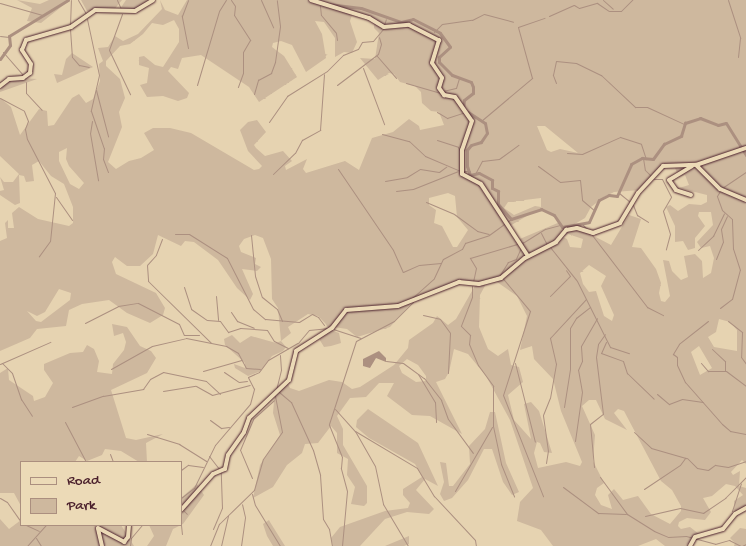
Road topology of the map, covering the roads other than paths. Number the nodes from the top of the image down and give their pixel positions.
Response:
1 (153, 0) edge
2 (311, 0) edge
3 (0, 86) edge
4 (745, 148) edge
5 (695, 165) junction
6 (691, 196) dead end
7 (746, 200) edge
8 (528, 256) junction
9 (746, 508) edge
10 (182, 509) edge
11 (129, 526) edge
12 (102, 546) edge
13 (690, 546) edge

1 - 3 street
2 - 8 street
4 - 5 street
5 - 6 street
5 - 7 street
5 - 8 street
8 - 10 street
9 - 13 street
11 - 12 street

